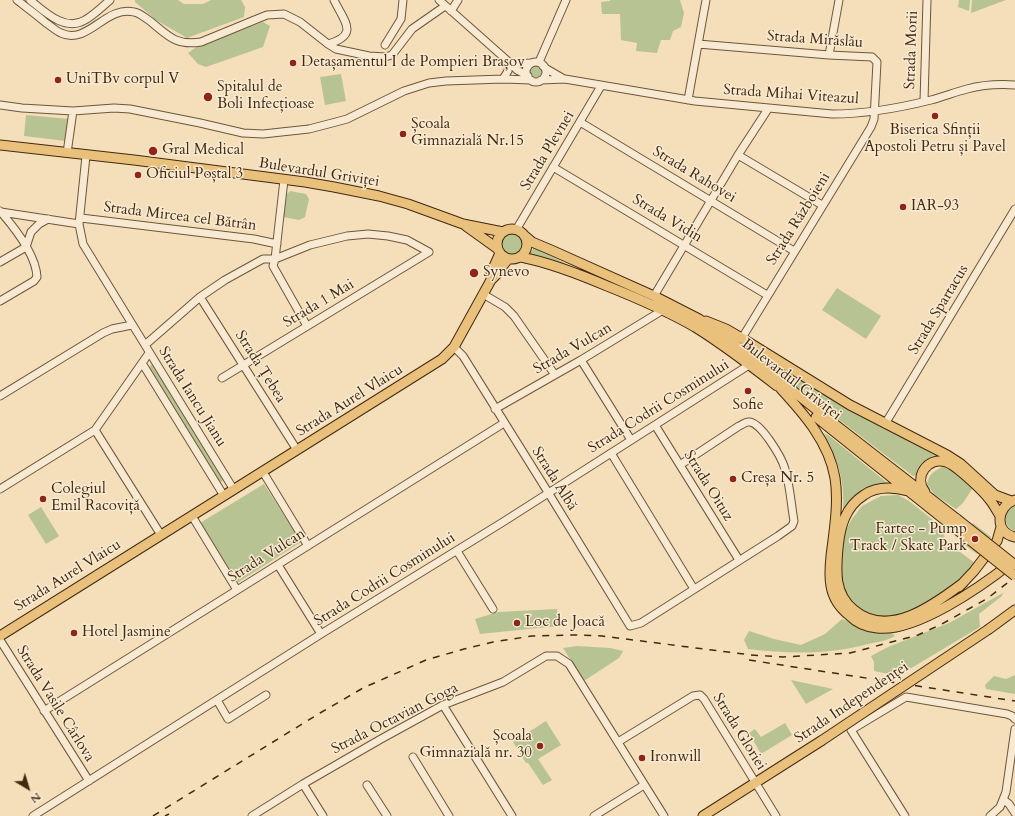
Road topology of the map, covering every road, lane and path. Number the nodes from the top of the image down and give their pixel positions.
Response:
1 (17, 0) edge
2 (30, 0) edge
3 (110, 0) edge
4 (334, 0) edge
5 (404, 0) edge
6 (439, 0) edge
7 (458, 0) edge
8 (566, 0) edge
9 (706, 0) edge
10 (839, 0) edge
11 (927, 0) edge
12 (448, 9) junction
13 (328, 44) junction
14 (385, 44) dead end
15 (698, 44) junction
16 (829, 55) junction
17 (509, 62) junction
18 (530, 64) junction
19 (541, 64) junction
20 (517, 70) junction
21 (529, 78) junction
22 (503, 79) junction
23 (565, 79) junction
24 (541, 80) junction
25 (1015, 85) edge
26 (601, 86) junction
27 (688, 100) junction
28 (924, 101) junction
29 (0, 105) edge
30 (768, 109) junction
31 (73, 111) junction
32 (874, 112) junction
33 (580, 122) junction
34 (0, 145) edge
35 (67, 153) junction
36 (738, 155) junction
37 (86, 156) junction
38 (553, 168) junction
39 (284, 180) junction
40 (711, 200) junction
41 (822, 205) junction
42 (1015, 209) edge
43 (0, 211) edge
44 (48, 219) junction
45 (80, 221) junction
46 (463, 224) junction
47 (516, 230) junction
48 (503, 232) junction
49 (525, 236) junction
50 (277, 244) junction
51 (685, 245) junction
52 (26, 247) junction
53 (499, 251) junction
54 (794, 251) junction
55 (521, 257) junction
56 (275, 259) junction
57 (508, 259) junction
58 (0, 262) edge
59 (491, 280) junction
60 (483, 294) junction
61 (767, 295) junction
62 (654, 296) junction
63 (200, 297) junction
64 (0, 301) edge
65 (663, 310) junction
66 (128, 317) joint
67 (699, 319) junction
68 (132, 325) junction
69 (307, 326) junction
70 (742, 338) junction
71 (145, 345) junction
72 (454, 347) junction
73 (149, 353) junction
74 (581, 360) junction
75 (142, 364) junction
76 (750, 364) junction
77 (243, 365) junction
78 (555, 375) junction
79 (222, 378) dead end
80 (781, 389) junction
81 (0, 396) edge
82 (496, 409) junction
83 (504, 423) junction
84 (885, 424) junction
85 (655, 425) junction
86 (95, 430) junction
87 (631, 440) junction
88 (297, 450) junction
89 (611, 453) junction
90 (680, 465) junction
91 (263, 472) junction
92 (0, 489) edge
93 (234, 490) junction
94 (912, 492) junction
95 (548, 493) junction
96 (224, 496) junction
97 (932, 499) junction
98 (1013, 500) edge
99 (192, 516) junction
100 (1000, 516) junction
101 (954, 522) junction
102 (1001, 527) junction
103 (161, 535) junction
104 (1013, 537) edge
105 (997, 541) junction
106 (308, 546) junction
107 (456, 551) junction
108 (739, 560) junction
109 (1015, 560) edge
110 (278, 565) junction
111 (1015, 565) edge
112 (1015, 576) edge
113 (963, 583) junction
114 (694, 589) junction
115 (237, 590) junction
116 (493, 609) dead end
117 (1015, 610) edge
118 (902, 625) junction
119 (321, 634) junction
120 (0, 636) edge
121 (0, 640) edge
122 (266, 695) dead end
123 (217, 700) junction
124 (443, 705) junction
125 (44, 711) junction
126 (1014, 718) edge
127 (1015, 729) edge
128 (618, 742) junction
129 (413, 757) dead end
130 (1012, 766) edge
131 (89, 781) junction
132 (756, 783) junction
133 (303, 784) junction
134 (367, 785) dead end
135 (644, 785) junction
136 (1004, 800) junction
137 (1015, 813) edge
138 (33, 816) edge
139 (252, 816) edge
140 (323, 816) edge
141 (387, 816) edge
142 (449, 816) edge
143 (512, 816) edge
144 (594, 816) edge
145 (664, 816) edge
146 (703, 816) edge
147 (776, 816) edge
148 (905, 816) edge
149 (990, 816) edge

1 - 13 street
2 - 3 street
4 - 13 street
5 - 14 street
6 - 12 street
7 - 12 street
8 - 19 street
9 - 15 street
10 - 16 street
11 - 28 street, Strada Morii
12 - 13 street
12 - 17 street
15 - 16 street, Strada Mirăslău
15 - 27 street
16 - 32 street, Strada Mirăslău
17 - 18 street
17 - 20 street
17 - 22 street
18 - 19 street
18 - 20 street
18 - 21 street
19 - 23 street, Strada Mihai Viteazul
19 - 24 street
20 - 21 street
20 - 22 street
21 - 22 street
21 - 24 street
22 - 31 street
23 - 24 street, Strada Mihai Viteazul
23 - 26 street, Strada Mihai Viteazul
25 - 28 street, Strada Mihai Viteazul
26 - 27 street, Strada Mihai Viteazul
26 - 33 street, Strada Plevnei
27 - 30 street, Strada Mihai Viteazul
28 - 32 street, Strada Mihai Viteazul
29 - 31 street
30 - 32 street, Strada Mihai Viteazul
30 - 36 street
31 - 35 street
32 - 41 street, Strada Războieni
33 - 38 street, Strada Plevnei
33 - 40 street, Strada Rahovei
34 - 35 main road, Bulevardul Griviței
35 - 37 main road, Bulevardul Griviței
36 - 40 street
36 - 41 street
37 - 39 main road, Bulevardul Griviței
37 - 45 street, Strada Mircea cel Bătrân
38 - 47 street, Strada Plevnei
38 - 51 street, Strada Vidin
39 - 46 main road, Bulevardul Griviței
39 - 50 street
40 - 51 street
40 - 54 street, Strada Rahovei
41 - 54 street, Strada Războieni
42 - 84 street, Strada Spartacus
43 - 44 street
43 - 52 street
44 - 45 street
44 - 52 street
45 - 50 street, Strada Mircea cel Bătrân
45 - 66 street, Strada Mircea cel Bătrân
46 - 48 main road, Bulevardul Griviței
46 - 53 main road, Bulevardul Griviței
47 - 48 main road
47 - 49 main road
48 - 53 main road
49 - 55 main road
49 - 62 main road, Bulevardul Griviței
50 - 56 street
51 - 61 street, Strada Vidin
51 - 62 street
52 - 58 street
52 - 64 street
53 - 57 main road
53 - 59 main road, Strada Aurel Vlaicu
54 - 61 street, Strada Războieni
55 - 57 main road
55 - 65 main road, Bulevardul Griviței
56 - 63 street
56 - 69 street
56 - 69 street, Strada 1 Mai
57 - 59 main road, Strada Aurel Vlaicu
59 - 60 main road, Strada Aurel Vlaicu
60 - 72 main road, Strada Aurel Vlaicu
60 - 78 street
61 - 70 street, Strada Războieni
62 - 67 main road, Bulevardul Griviței
63 - 71 street
63 - 77 street, Strada Țebea
65 - 74 street, Strada Vulcan
65 - 76 main road, Bulevardul Griviței
66 - 68 street, Strada Iancu Jianu
67 - 70 main road, Bulevardul Griviței
67 - 97 main road, Bulevardul Griviței
68 - 71 street, Strada Iancu Jianu
68 - 81 street
69 - 77 street, Strada 1 Mai
70 - 84 main road, Bulevardul Griviței
71 - 73 street, Strada Iancu Jianu
72 - 82 street, Strada Albă
72 - 88 main road, Strada Aurel Vlaicu
73 - 75 street
73 - 93 street, Strada Iancu Jianu
74 - 78 street, Strada Vulcan
74 - 87 street
75 - 86 street
75 - 96 street, Strada Iancu Jianu
76 - 80 main road, Bulevardul Griviței
76 - 85 street, Strada Codrii Cosminului
77 - 79 street, Strada 1 Mai
77 - 88 street, Strada Țebea
78 - 82 street, Strada Vulcan
80 - 94 main road, Bulevardul Griviței
80 - 118 main road
82 - 83 street, Strada Albă
83 - 95 street, Strada Albă
83 - 106 street, Strada Vulcan
84 - 98 main road, Bulevardul Griviței
85 - 87 street, Strada Codrii Cosminului
85 - 90 street, Strada Oituz
86 - 92 street
86 - 103 street
87 - 89 street, Strada Codrii Cosminului
88 - 91 main road, Strada Aurel Vlaicu
89 - 95 street, Strada Codrii Cosminului
89 - 114 street
90 - 108 street, Strada Oituz
90 - 108 street
91 - 93 main road, Strada Aurel Vlaicu
91 - 106 street
93 - 96 main road, Strada Aurel Vlaicu
94 - 101 main road, Bulevardul Griviței
94 - 113 main road
95 - 107 street, Strada Codrii Cosminului
95 - 114 street, Strada Albă
96 - 99 main road, Strada Aurel Vlaicu
97 - 100 main road
97 - 101 main road, Bulevardul Griviței
98 - 100 main road
99 - 103 main road, Strada Aurel Vlaicu
99 - 115 street
100 - 102 main road
101 - 111 main road, Bulevardul Griviței, bridge
101 - 112 main road, Bulevardul Griviței, bridge
102 - 104 main road
102 - 105 main road
103 - 120 main road, Strada Aurel Vlaicu
104 - 105 main road
105 - 113 main road
106 - 110 street, Strada Vulcan
107 - 116 street
107 - 119 street, Strada Codrii Cosminului
108 - 114 street
109 - 118 main road
110 - 115 street, Strada Vulcan
110 - 119 street
113 - 118 main road
115 - 125 street, Strada Vulcan
117 - 132 main road, Strada Independenței, bridge
119 - 123 street, Strada Codrii Cosminului
121 - 125 street, Strada Vasile Cârlova
122 - 123 street
123 - 131 street, Strada Codrii Cosminului
124 - 128 street, Strada Octavian Goga
124 - 133 street, Strada Octavian Goga
124 - 143 street
125 - 131 street, Strada Vasile Cârlova
126 - 148 street, Strada Independenței
127 - 130 street
128 - 132 street, Strada Gloriei
128 - 135 street
129 - 142 street
130 - 136 street
131 - 138 street, Strada Codrii Cosminului
132 - 146 main road, Strada Independenței
132 - 147 street
133 - 139 street, Strada Octavian Goga
133 - 140 street
134 - 141 street
135 - 144 street
135 - 145 street
136 - 137 street
136 - 149 street

